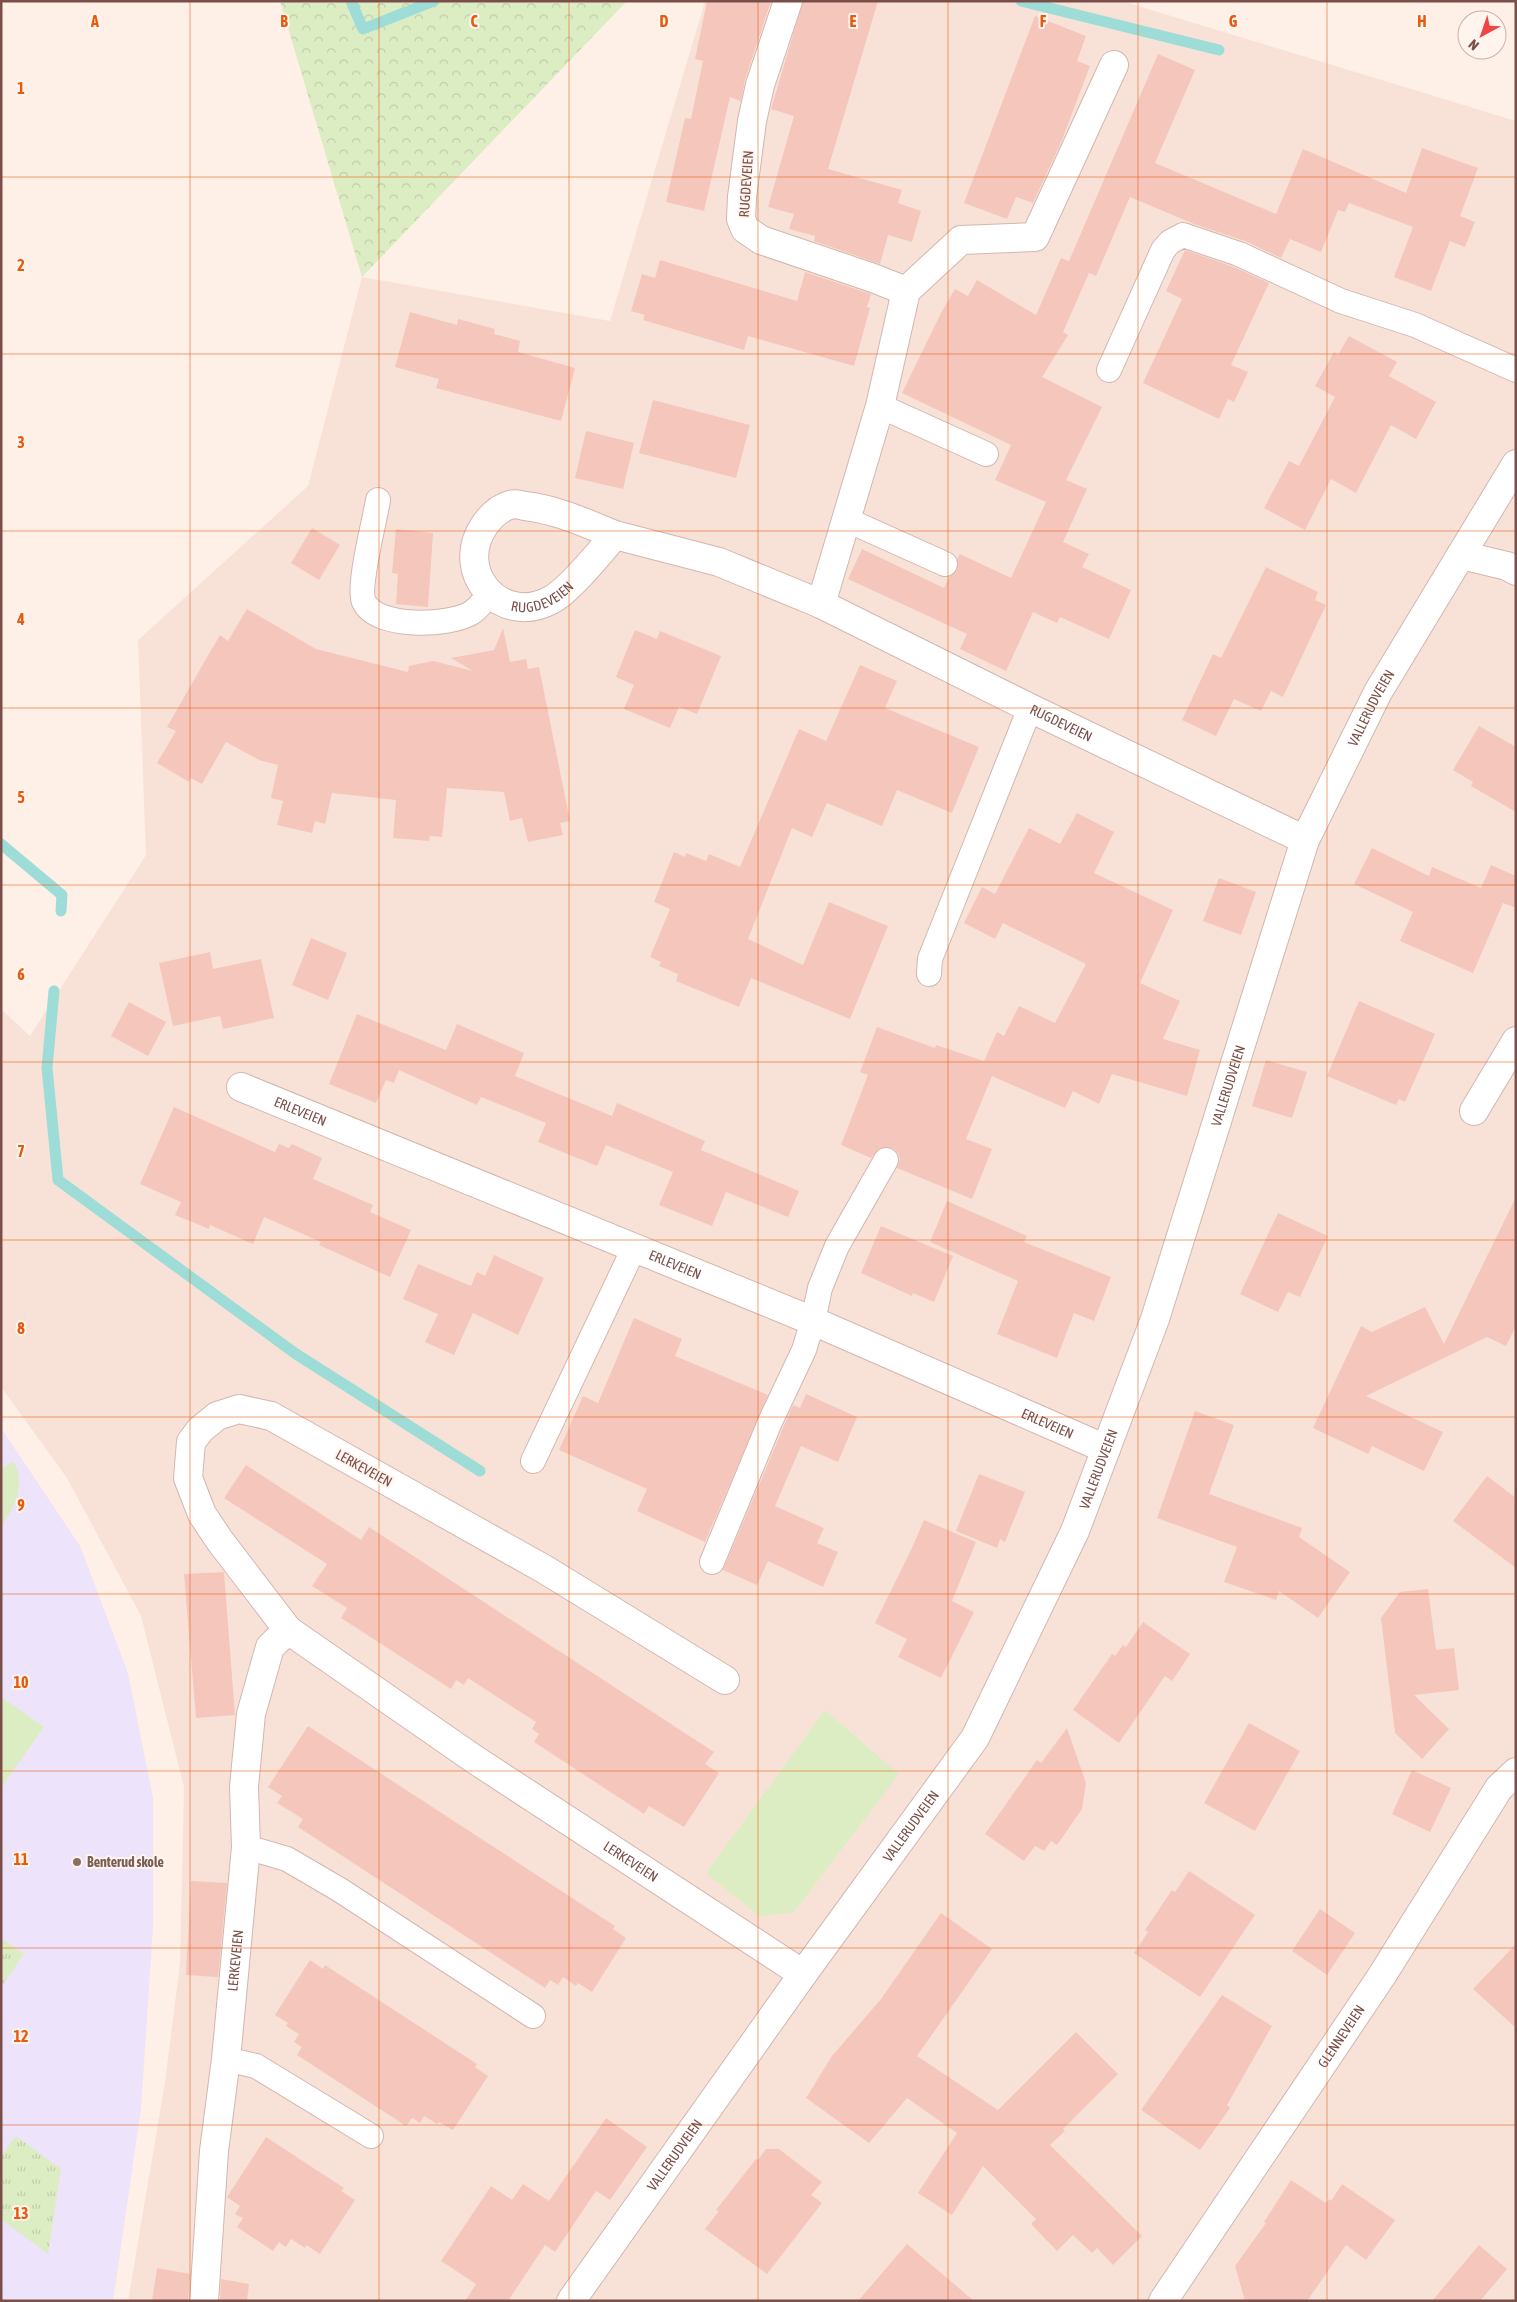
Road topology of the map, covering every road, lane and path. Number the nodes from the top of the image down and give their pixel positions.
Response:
1 (788, 1) edge
2 (1114, 65) dead end
3 (906, 291) junction
4 (1109, 370) dead end
5 (1516, 370) edge
6 (880, 406) junction
7 (986, 454) dead end
8 (1516, 464) edge
9 (378, 500) dead end
10 (845, 519) junction
11 (615, 535) junction
12 (1461, 555) junction
13 (945, 564) dead end
14 (1516, 571) edge
15 (490, 594) junction
16 (821, 604) junction
17 (1030, 708) junction
18 (1304, 840) junction
19 (928, 974) dead end
20 (1516, 1041) edge
21 (241, 1087) dead end
22 (1474, 1111) dead end
23 (886, 1160) dead end
24 (634, 1248) junction
25 (814, 1321) junction
26 (1106, 1449) junction
27 (533, 1461) dead end
28 (712, 1562) dead end
29 (288, 1630) junction
30 (725, 1680) dead end
31 (1516, 1772) edge
32 (246, 1847) junction
33 (803, 1974) junction
34 (533, 2016) dead end
35 (226, 2059) junction
36 (371, 2136) dead end
37 (204, 2301) edge
38 (571, 2301) edge
39 (1163, 2301) edge

1 - 3 street, RUGDEVEIEN
2 - 3 street
3 - 6 street
4 - 5 lane
6 - 7 lane
6 - 10 street
8 - 12 street, VALLERUDVEIEN
9 - 15 lane
10 - 13 lane
10 - 16 street
11 - 15 street, RUGDEVEIEN
11 - 15 street, RUGDEVEIEN
11 - 16 street, RUGDEVEIEN
12 - 14 street
12 - 18 street, VALLERUDVEIEN
16 - 17 street, RUGDEVEIEN
17 - 18 street, RUGDEVEIEN
17 - 19 lane
18 - 26 street, VALLERUDVEIEN
20 - 22 street
21 - 24 street, ERLEVEIEN
23 - 25 lane
24 - 25 street, ERLEVEIEN
24 - 27 lane
25 - 26 street, ERLEVEIEN
25 - 28 lane
26 - 33 street, VALLERUDVEIEN
29 - 30 street, LERKEVEIEN
29 - 32 street, LERKEVEIEN
29 - 33 street, LERKEVEIEN
31 - 39 street, GLENNEVEIEN
32 - 34 lane
32 - 35 street, LERKEVEIEN
33 - 38 street, VALLERUDVEIEN
35 - 36 lane
35 - 37 street, LERKEVEIEN

